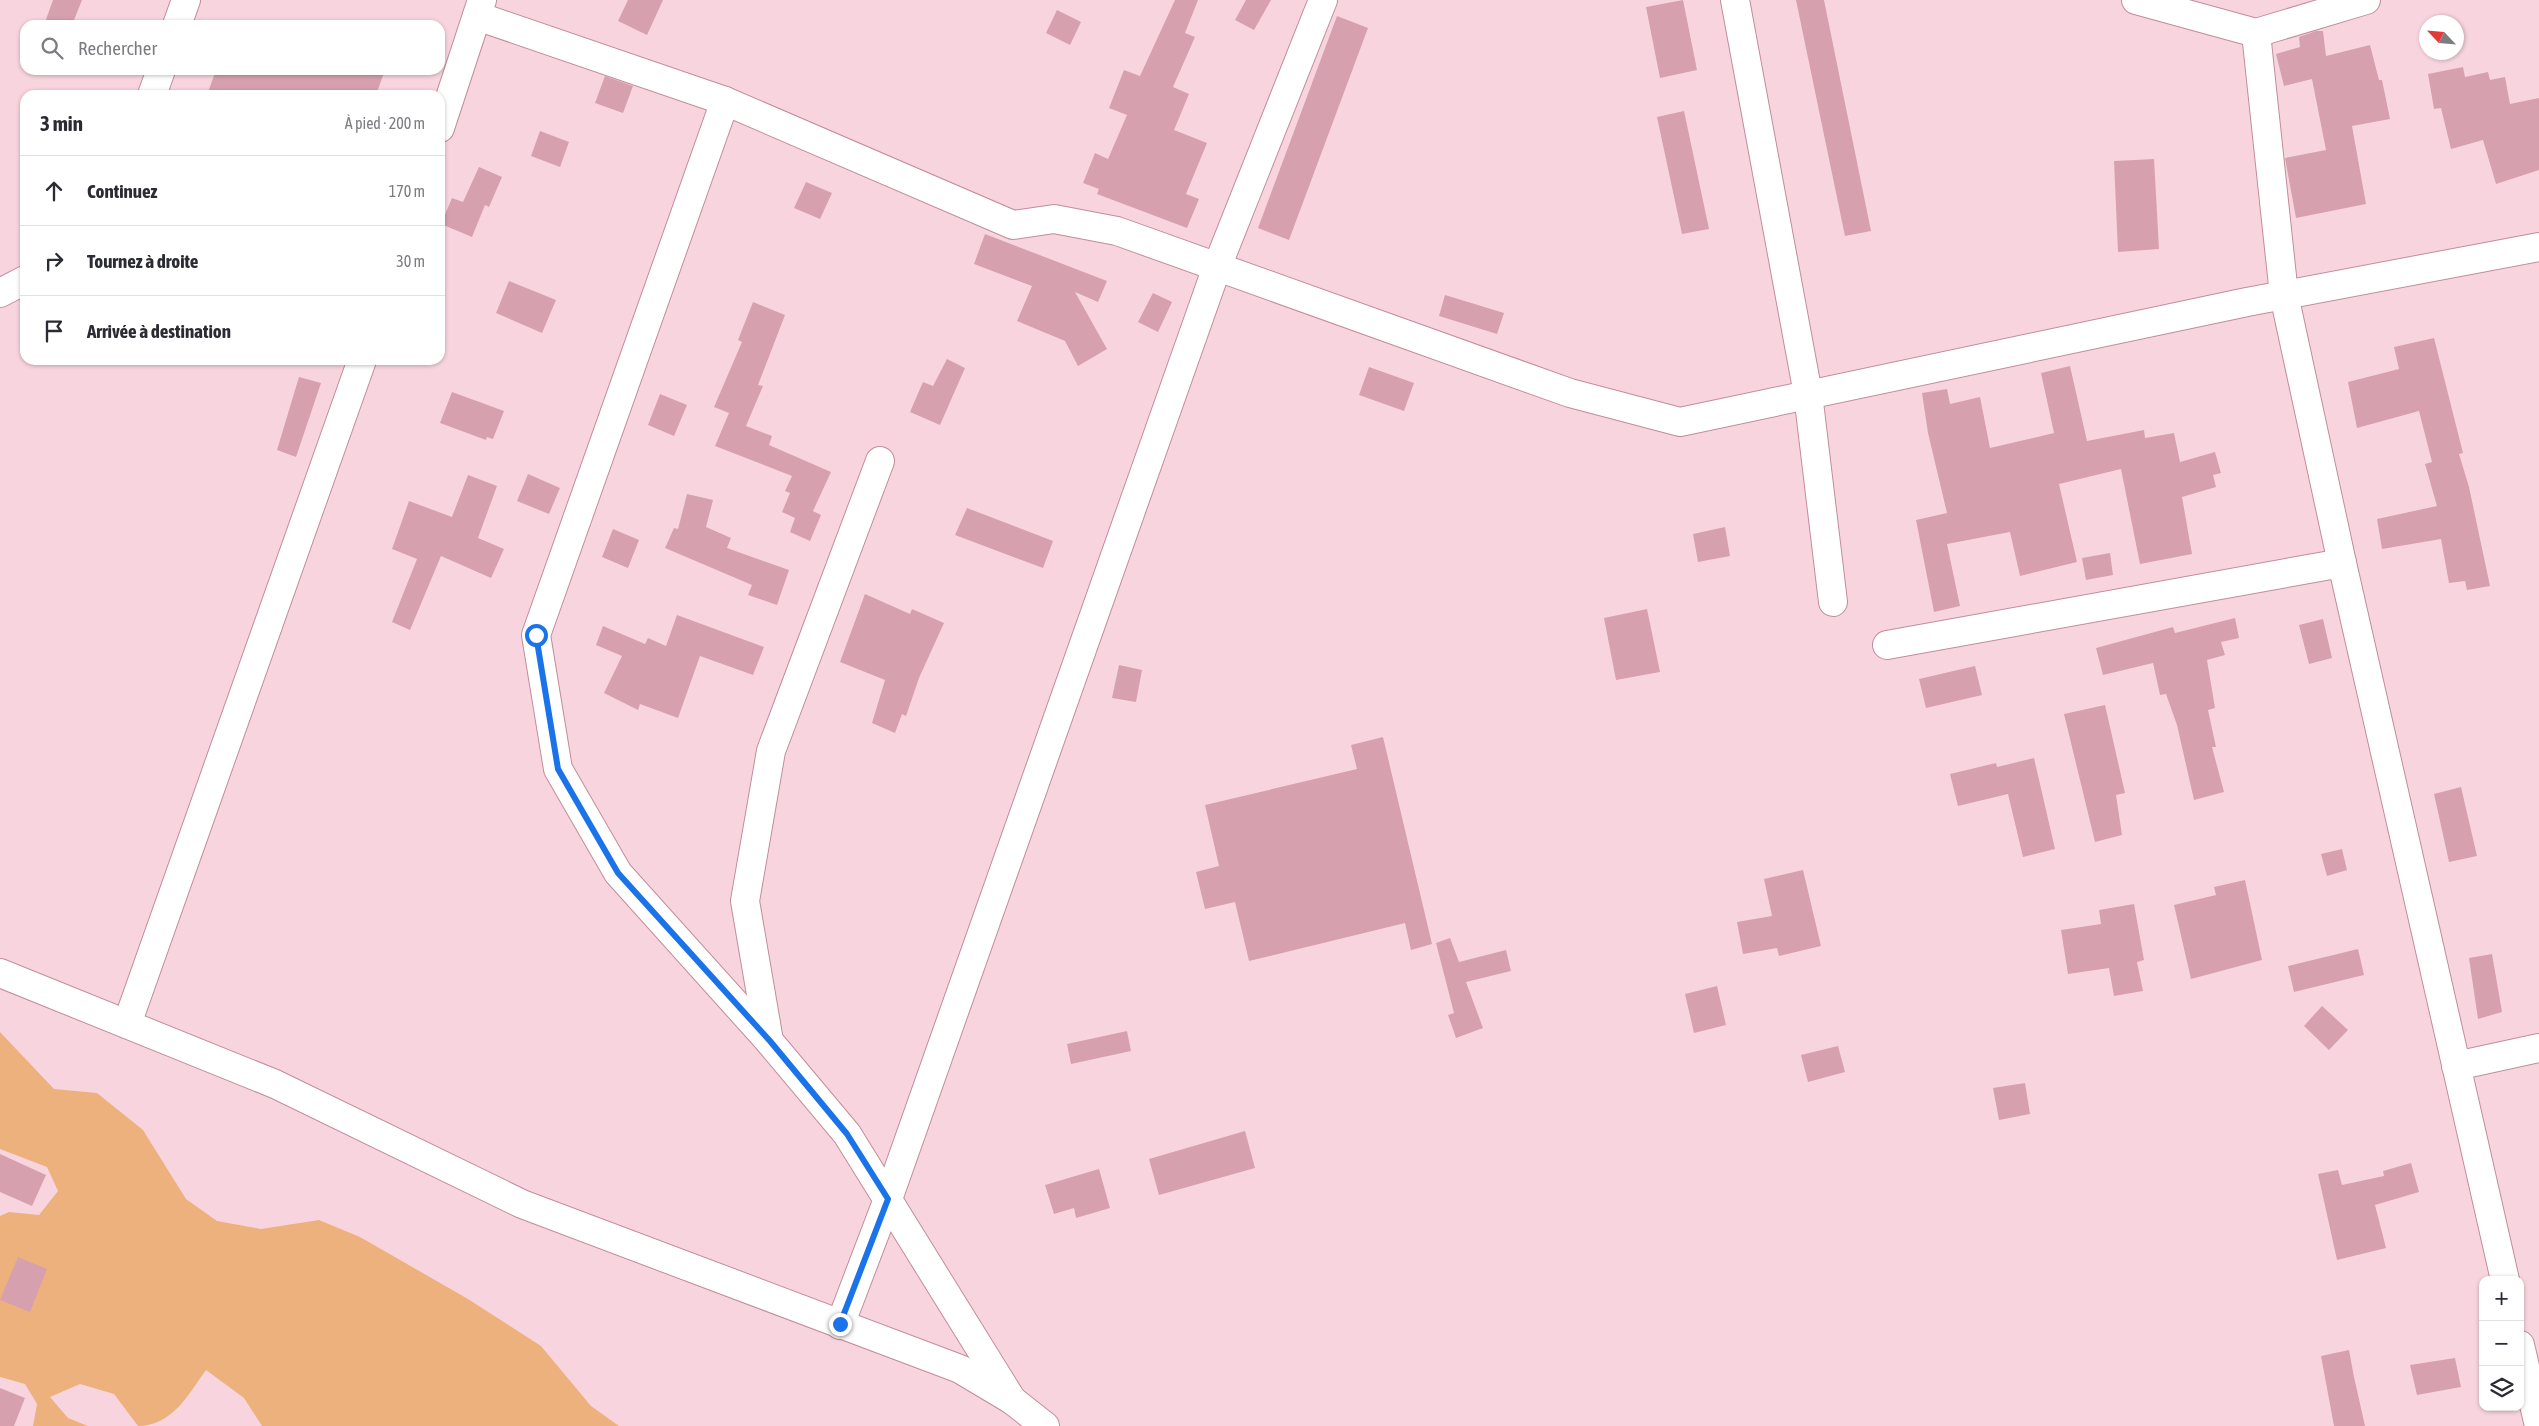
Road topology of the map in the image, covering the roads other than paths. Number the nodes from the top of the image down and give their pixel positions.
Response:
1 (186, 0) edge
2 (1323, 0) edge
3 (1735, 0) edge
4 (2136, 0) edge
5 (2366, 0) edge
6 (480, 8) edge
7 (179, 20) edge
8 (2256, 32) junction
9 (159, 75) edge
10 (154, 90) edge
11 (725, 101) junction
12 (445, 113) edge
13 (2539, 247) edge
14 (1217, 267) junction
15 (20, 283) edge
16 (0, 293) edge
17 (2284, 295) junction
18 (360, 365) edge
19 (1808, 394) junction
20 (880, 461) dead end
21 (2342, 564) junction
22 (1833, 602) dead end
23 (1887, 645) dead end
24 (0, 973) edge
25 (127, 1024) junction
26 (770, 1041) junction
27 (2539, 1048) edge
28 (2456, 1066) junction
29 (888, 1199) junction
30 (2504, 1276) edge
31 (840, 1324) junction
32 (2524, 1362) edge
33 (1012, 1400) junction
34 (1045, 1426) edge
35 (2539, 1426) edge

1 - 7 street
2 - 14 street
3 - 19 street
4 - 8 street
5 - 8 street
6 - 11 street
6 - 12 street
8 - 17 street
9 - 10 street
11 - 14 street
11 - 26 street
13 - 17 street
14 - 19 street
14 - 29 street
15 - 16 street
17 - 19 street
17 - 21 street
18 - 25 street
19 - 22 street
20 - 26 street
21 - 23 street
21 - 28 street
24 - 25 street
25 - 31 street
26 - 29 street
27 - 28 street
28 - 30 street
29 - 31 street
29 - 33 street
31 - 33 street
32 - 35 street
33 - 34 street

